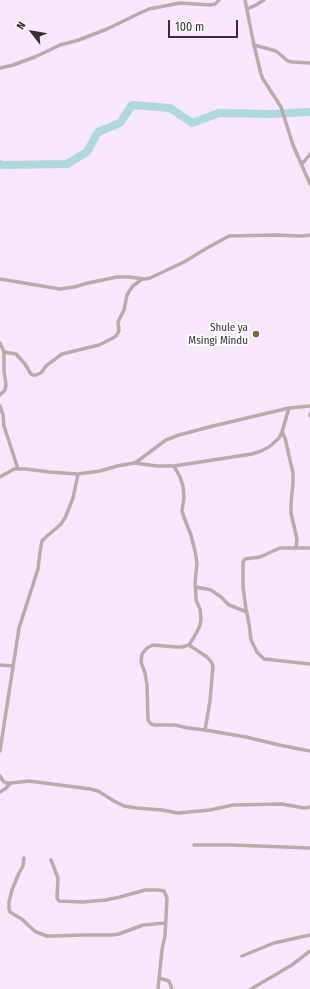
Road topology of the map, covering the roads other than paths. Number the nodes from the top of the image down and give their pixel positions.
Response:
1 (219, 0) edge
2 (245, 0) edge
3 (264, 0) edge
4 (247, 9) junction
5 (254, 45) junction
6 (310, 64) edge
7 (0, 68) edge
8 (310, 154) edge
9 (302, 164) junction
10 (310, 184) edge
11 (310, 235) edge
12 (0, 279) edge
13 (142, 279) junction
14 (0, 343) edge
15 (4, 352) junction
16 (0, 387) edge
17 (6, 387) junction
18 (0, 395) edge
19 (0, 406) edge
20 (310, 406) edge
21 (289, 408) junction
22 (282, 432) junction
23 (134, 463) junction
24 (174, 466) junction
25 (18, 469) junction
26 (78, 474) junction
27 (0, 477) edge
28 (296, 548) junction
29 (310, 548) edge
30 (196, 587) junction
31 (247, 612) junction
32 (189, 645) junction
33 (310, 664) edge
34 (0, 665) edge
35 (13, 666) junction
36 (205, 730) junction
37 (0, 746) edge
38 (0, 751) edge
39 (310, 751) edge
40 (0, 776) edge
41 (11, 783) junction
42 (0, 792) edge
43 (310, 807) edge
44 (194, 845) dead end
45 (310, 848) edge
46 (24, 858) dead end
47 (51, 860) dead end
48 (166, 923) junction
49 (310, 935) edge
50 (310, 951) edge
51 (242, 956) dead end
52 (159, 978) junction
53 (158, 989) edge
54 (172, 989) edge
55 (251, 989) edge

1 - 7 street
2 - 4 street
3 - 4 street
4 - 5 street
5 - 6 street
5 - 9 street
8 - 9 street
9 - 10 street
11 - 13 street
12 - 13 street
13 - 15 street
14 - 15 street
15 - 17 street
16 - 17 street
17 - 18 street
19 - 25 street
20 - 21 street
21 - 22 street
21 - 23 street
22 - 24 street
22 - 28 street
23 - 24 street
23 - 26 street
24 - 30 street
25 - 26 street
25 - 27 street
26 - 35 street
28 - 29 street
28 - 31 street
30 - 31 street
30 - 32 street
31 - 33 street
32 - 36 street
32 - 36 street
34 - 35 street
35 - 37 street
36 - 39 street
37 - 38 street
40 - 41 street
41 - 42 street
41 - 43 street
44 - 45 street
46 - 48 street
47 - 48 street
48 - 52 street
49 - 51 street
50 - 55 street
52 - 53 street
52 - 54 street

